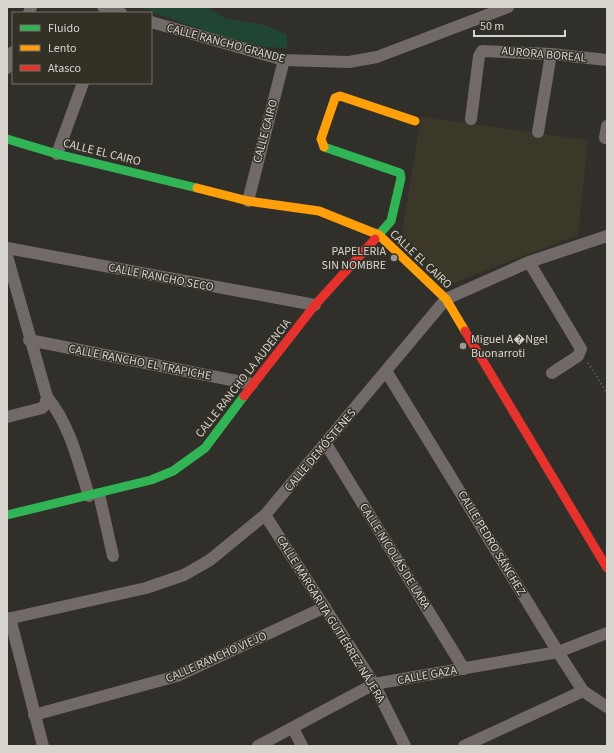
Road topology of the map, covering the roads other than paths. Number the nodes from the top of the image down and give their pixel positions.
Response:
1 (508, 7) edge
2 (152, 22) edge
3 (11, 54) edge
4 (551, 54) junction
5 (284, 60) junction
6 (607, 60) edge
7 (7, 68) edge
8 (83, 84) edge
9 (471, 119) dead end
10 (415, 122) dead end
11 (538, 132) dead end
12 (7, 139) edge
13 (57, 154) junction
14 (248, 201) junction
15 (379, 235) junction
16 (607, 236) edge
17 (7, 248) edge
18 (7, 256) edge
19 (529, 262) junction
20 (446, 299) junction
21 (315, 305) junction
22 (29, 340) junction
23 (386, 371) junction
24 (552, 373) dead end
25 (252, 384) junction
26 (46, 401) junction
27 (7, 417) edge
28 (326, 444) junction
29 (94, 495) junction
30 (7, 515) edge
31 (266, 515) junction
32 (113, 556) dead end
33 (607, 568) edge
34 (325, 607) junction
35 (8, 618) edge
36 (607, 634) edge
37 (558, 652) junction
38 (464, 669) junction
39 (374, 684) junction
40 (583, 691) junction
41 (607, 707) edge
42 (34, 715) junction
43 (293, 728) junction
44 (43, 746) edge
45 (258, 746) edge
46 (302, 746) edge
47 (405, 746) edge
48 (464, 746) edge

1 - 5 street, CALLE RANCHO GRANDE
2 - 5 street, CALLE RANCHO GRANDE
3 - 7 street
4 - 6 street, AURORA BOREAL
4 - 9 street, AURORA BOREAL
4 - 11 street
5 - 14 street, CALLE CAIRO
8 - 13 street
10 - 15 street, CALLE RANCHO LA AUDENCIA
12 - 13 street, CALLE EL CAIRO
13 - 14 street, CALLE EL CAIRO
14 - 15 street, CALLE EL CAIRO
15 - 20 street, CALLE EL CAIRO
15 - 21 street, CALLE RANCHO LA AUDENCIA
16 - 19 street, CALLE DEMÓSTENES
17 - 21 street, CALLE RANCHO SECO
18 - 22 street
19 - 20 street, CALLE DEMÓSTENES
19 - 24 street
20 - 23 street, CALLE DEMÓSTENES
20 - 33 street, CALLE EL CAIRO
21 - 25 street, CALLE RANCHO LA AUDENCIA
22 - 25 street, CALLE RANCHO EL TRAPICHE
22 - 26 street
23 - 28 street, CALLE DEMÓSTENES
23 - 37 street, CALLE PEDRO SÁNCHEZ
25 - 29 street, CALLE RANCHO LA AUDENCIA
26 - 27 street
26 - 29 street
28 - 31 street, CALLE DEMÓSTENES
28 - 38 street, CALLE NICOLÁS DE LARA
29 - 30 street, CALLE RANCHO LA AUDENCIA
29 - 32 street
31 - 34 street, CALLE MARGARITA GUTIÉRREZ NÁJERA
31 - 35 street, CALLE DEMÓSTENES
34 - 39 street, CALLE MARGARITA GUTIÉRREZ NÁJERA
34 - 42 street, CALLE RANCHO VIEJO
35 - 42 street
36 - 37 street, CALLE GAZA
37 - 38 street, CALLE GAZA
37 - 40 street, CALLE PEDRO SÁNCHEZ
38 - 39 street, CALLE GAZA
39 - 43 street, CALLE GAZA
39 - 47 street, CALLE MARGARITA GUTIÉRREZ NÁJERA
40 - 41 street, CALLE PEDRO SÁNCHEZ
40 - 48 street
42 - 44 street
43 - 45 street, CALLE GAZA
43 - 46 street

